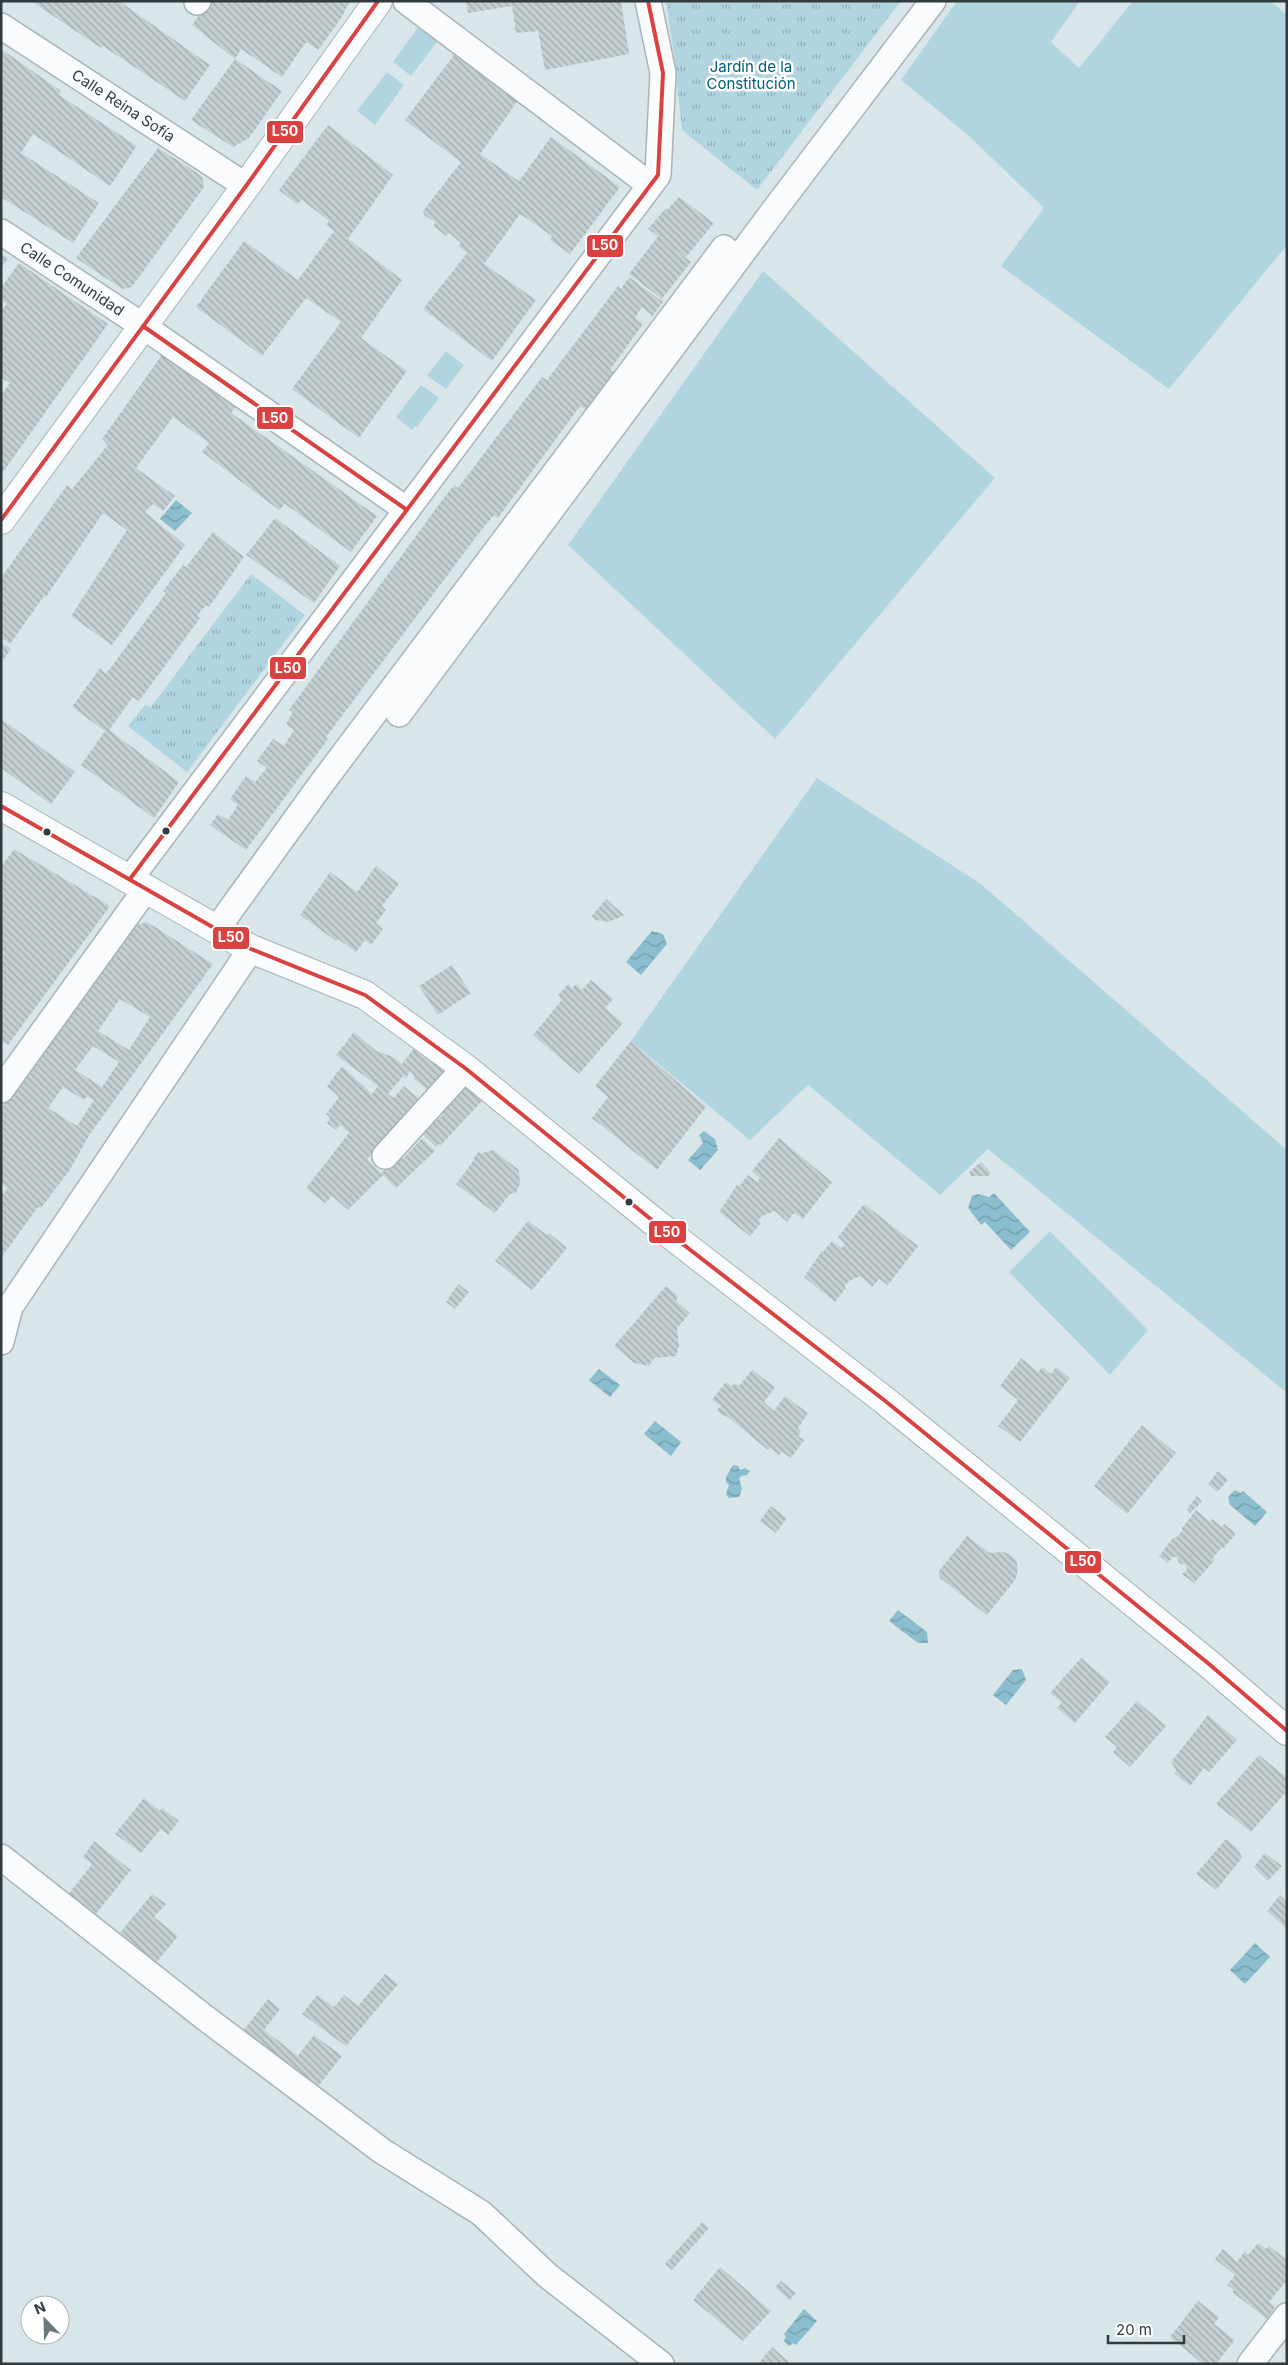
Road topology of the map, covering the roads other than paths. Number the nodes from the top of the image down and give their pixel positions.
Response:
1 (378, 1) edge
2 (406, 1) edge
3 (648, 1) edge
4 (934, 1) edge
5 (1, 26) edge
6 (650, 185) junction
7 (246, 186) junction
8 (1, 232) edge
9 (724, 248) dead end
10 (143, 326) junction
11 (407, 510) junction
12 (1, 520) edge
13 (399, 714) dead end
14 (1, 806) edge
15 (138, 884) junction
16 (216, 930) junction
17 (250, 949) junction
18 (465, 1068) junction
19 (1, 1090) edge
20 (385, 1156) dead end
21 (1, 1342) edge
22 (1287, 1731) edge
23 (1, 1857) edge
24 (1287, 2316) edge
25 (661, 2364) edge
26 (1250, 2364) edge

1 - 7 street
2 - 6 street
3 - 6 street
4 - 13 street
5 - 7 street, Calle Reina Sofía
6 - 11 street
7 - 10 street
8 - 10 street, Calle Comunidad
9 - 16 street
10 - 11 street, Calle Comunidad
10 - 12 street
11 - 15 street
14 - 15 street
15 - 16 street
15 - 19 street
16 - 17 street
17 - 18 street
17 - 21 street
18 - 20 street
18 - 22 street
23 - 25 street
24 - 26 street

